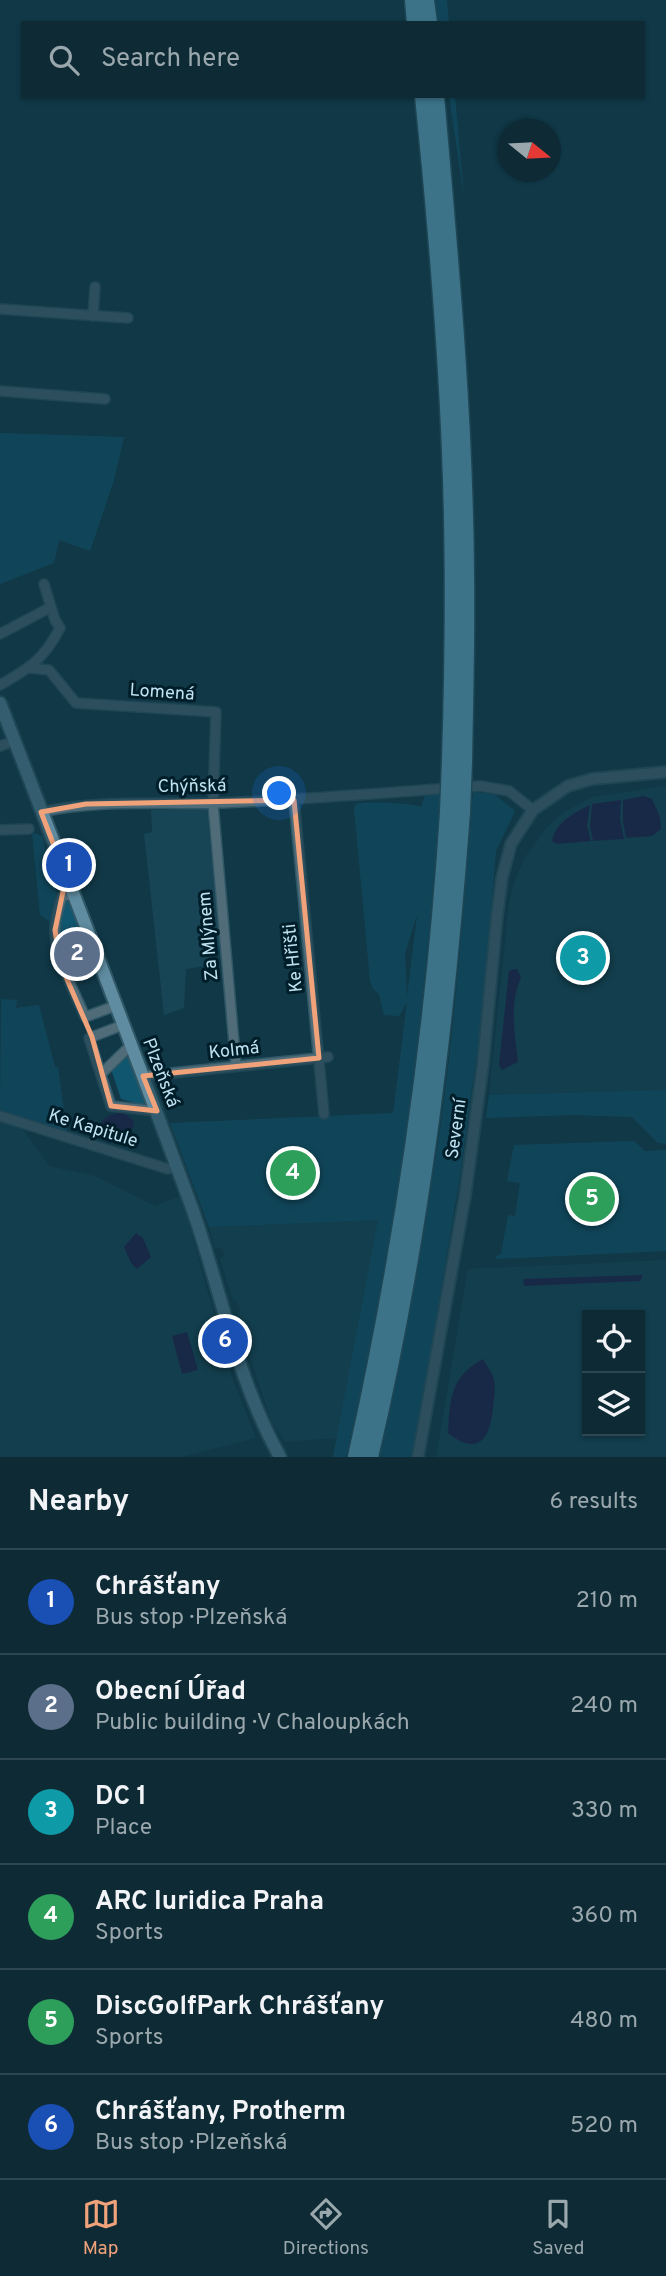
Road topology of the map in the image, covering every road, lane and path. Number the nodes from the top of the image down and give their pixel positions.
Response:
1 (413, 0) edge
2 (426, 0) edge
3 (415, 21) edge
4 (429, 21) edge
5 (423, 98) edge
6 (436, 98) edge
7 (95, 287) dead end
8 (0, 309) edge
9 (93, 316) junction
10 (128, 318) dead end
11 (0, 391) edge
12 (105, 399) dead end
13 (44, 584) dead end
14 (51, 607) junction
15 (0, 635) edge
16 (30, 668) junction
17 (0, 685) edge
18 (0, 704) edge
19 (14, 741) junction
20 (0, 746) edge
21 (457, 761) junction
22 (666, 772) edge
23 (294, 800) junction
24 (212, 804) junction
25 (533, 810) junction
26 (41, 812) junction
27 (455, 812) junction
28 (29, 829) dead end
29 (0, 830) edge
30 (72, 895) junction
31 (89, 937) junction
32 (59, 951) junction
33 (115, 1006) junction
34 (123, 1026) junction
35 (131, 1045) junction
36 (324, 1057) junction
37 (236, 1066) junction
38 (100, 1074) junction
39 (143, 1076) junction
40 (156, 1111) junction
41 (324, 1114) dead end
42 (0, 1116) edge
43 (176, 1166) junction
44 (280, 1457) edge
45 (356, 1457) edge
46 (370, 1457) edge
47 (418, 1457) edge

1 - 3 highway
2 - 4 highway
5 - 21 highway
6 - 21 highway
7 - 9 street
8 - 9 street
9 - 10 street
11 - 12 street
13 - 14 street
14 - 15 street
14 - 16 street
16 - 17 street
16 - 24 street, Lomená
18 - 19 main road, Plzeňská
19 - 20 street
19 - 26 main road, Plzeňská
21 - 27 highway, bridge
22 - 25 street
23 - 24 street, Chýňská
23 - 25 street, Chýňská
23 - 36 street, Ke Hřišti
24 - 26 street, Chýňská
24 - 37 street, Za Mlýnem
25 - 47 street, Severní
26 - 30 main road, Plzeňská
27 - 45 highway
27 - 46 highway
28 - 29 street
30 - 31 main road, Plzeňská
30 - 32 street
31 - 32 street
31 - 33 main road, Plzeňská
32 - 33 street
33 - 34 main road, Plzeňská
34 - 35 main road, Plzeňská
34 - 38 street
35 - 38 street
35 - 39 main road, Plzeňská
36 - 37 street, Kolmá
36 - 41 street, Ke Hřišti
37 - 39 street, Kolmá
38 - 40 street
39 - 40 main road, Plzeňská
40 - 43 main road, Plzeňská
42 - 43 street, Ke Kapitule
43 - 44 main road, Plzeňská

